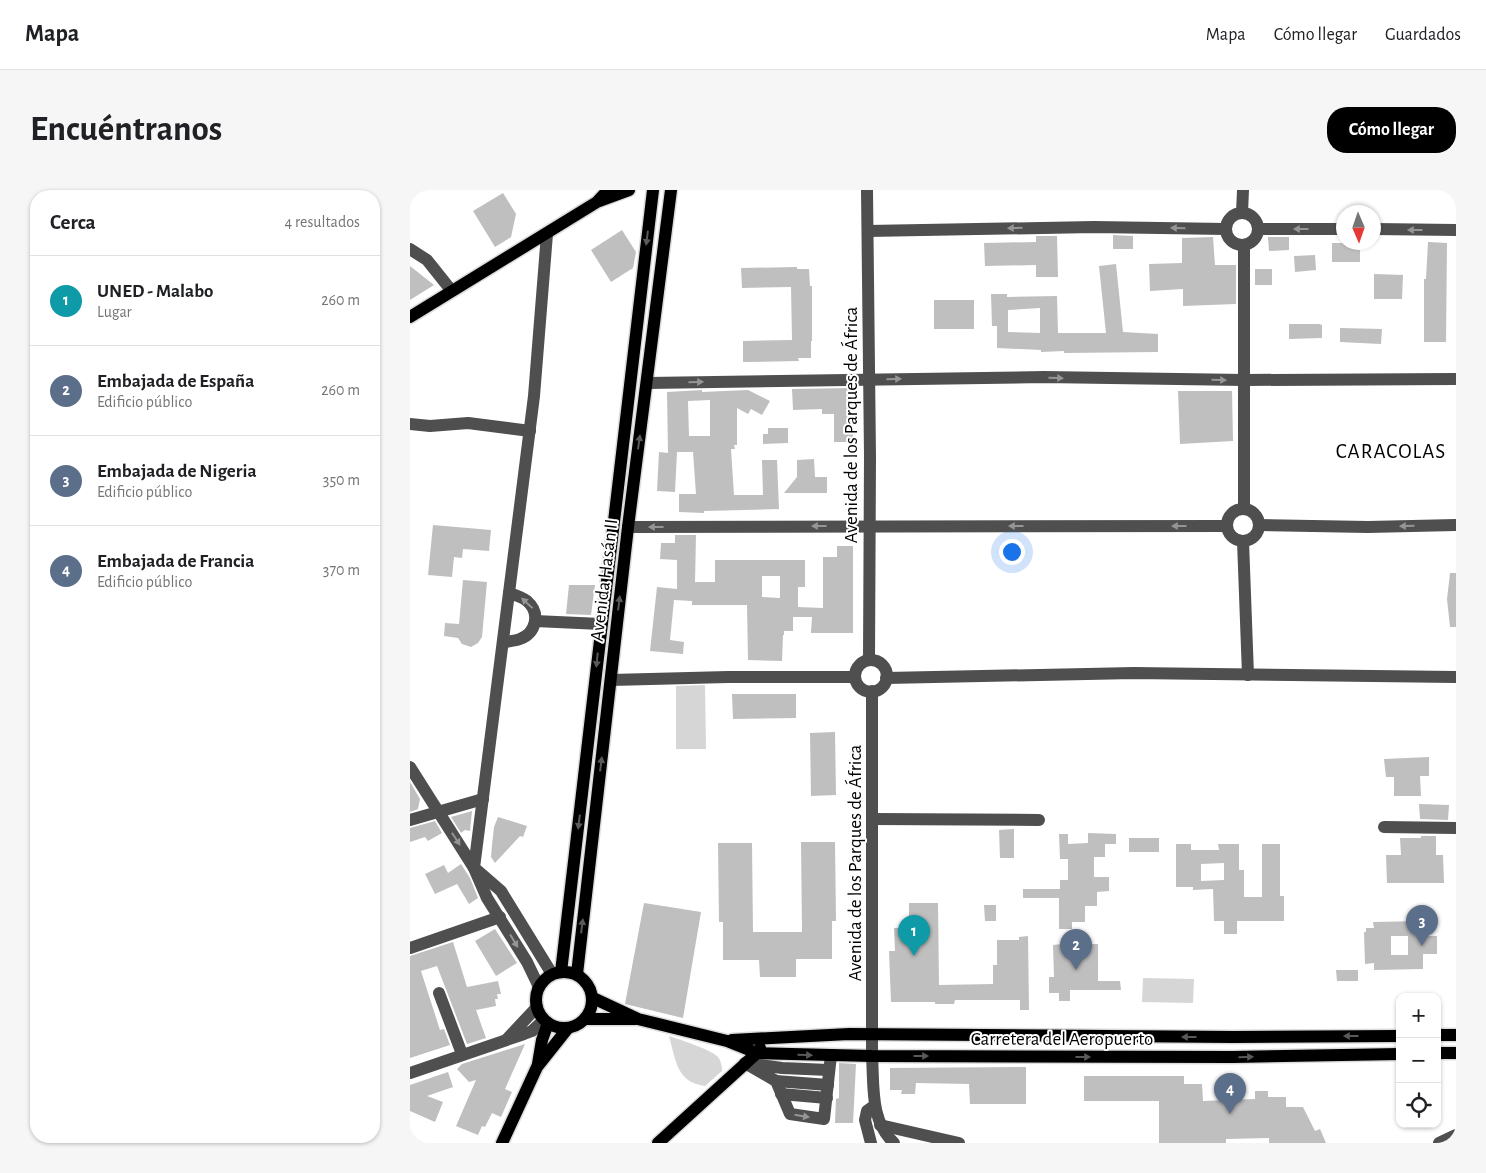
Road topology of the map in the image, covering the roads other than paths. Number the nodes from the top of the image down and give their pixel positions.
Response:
1 (608, 190) edge
2 (629, 190) edge
3 (653, 190) edge
4 (671, 190) edge
5 (867, 190) edge
6 (1243, 190) edge
7 (597, 202) junction
8 (1242, 213) junction
9 (1226, 229) junction
10 (1258, 229) junction
11 (1336, 229) edge
12 (1381, 229) edge
13 (1456, 230) edge
14 (868, 231) junction
15 (547, 234) junction
16 (1244, 245) junction
17 (410, 249) edge
18 (451, 290) junction
19 (410, 317) edge
20 (868, 379) junction
21 (1244, 380) junction
22 (1456, 380) edge
23 (648, 383) junction
24 (410, 424) edge
25 (530, 431) junction
26 (1244, 509) junction
27 (1260, 525) junction
28 (870, 526) junction
29 (1227, 526) junction
30 (1456, 526) edge
31 (628, 527) junction
32 (1243, 540) junction
33 (509, 593) junction
34 (536, 621) junction
35 (601, 624) junction
36 (504, 642) junction
37 (869, 660) junction
38 (1248, 675) junction
39 (855, 677) junction
40 (1456, 677) edge
41 (886, 678) junction
42 (611, 680) junction
43 (872, 691) junction
44 (410, 767) edge
45 (483, 799) junction
46 (437, 811) junction
47 (872, 819) junction
48 (410, 820) edge
49 (1039, 820) dead end
50 (1384, 827) dead end
51 (1456, 828) edge
52 (474, 868) junction
53 (500, 917) junction
54 (410, 948) edge
55 (556, 973) junction
56 (577, 974) junction
57 (539, 987) junction
58 (439, 993) dead end
59 (593, 998) junction
60 (537, 1007) junction
61 (585, 1019) junction
62 (638, 1019) junction
63 (546, 1021) junction
64 (568, 1028) junction
65 (872, 1035) junction
66 (1441, 1035) edge
67 (1456, 1035) edge
68 (1396, 1036) edge
69 (765, 1039) junction
70 (505, 1040) junction
71 (727, 1041) junction
72 (757, 1053) junction
73 (1456, 1053) edge
74 (462, 1054) junction
75 (1396, 1054) edge
76 (1441, 1054) edge
77 (831, 1055) junction
78 (872, 1056) junction
79 (744, 1063) junction
80 (537, 1067) junction
81 (830, 1070) junction
82 (410, 1073) edge
83 (776, 1081) junction
84 (828, 1085) junction
85 (781, 1094) junction
86 (827, 1098) junction
87 (874, 1106) junction
88 (880, 1125) junction
89 (1456, 1135) edge
90 (502, 1143) edge
91 (658, 1143) edge
92 (870, 1143) edge
93 (894, 1143) edge
94 (959, 1143) edge
95 (1440, 1143) edge

1 - 7 main road
2 - 7 main road
3 -> 35 main road, Avenida Hasán II
4 - 23 main road, Avenida Hasán II
5 - 14 street, Avenida de los Parques de África
6 - 8 street
7 - 15 main road
8 - 9 street
8 - 10 street
9 -> 14 street
9 - 16 street
11 -> 10 street
10 - 16 street
13 -> 12 street
14 - 20 street, Avenida de los Parques de África
15 - 18 main road
15 - 25 street
16 - 21 street
17 - 18 street
18 - 19 main road
20 -> 21 street
23 -> 20 street
20 - 28 street, Avenida de los Parques de África
21 - 22 street
21 - 26 street
31 -> 23 main road, Avenida Hasán II
24 - 25 street
25 - 33 street
26 - 27 street
26 - 29 street
30 -> 27 street
27 - 32 street
29 -> 28 street
28 -> 31 street
28 - 37 street, Avenida de los Parques de África
29 - 32 street
42 -> 31 main road, Avenida Hasán II
32 - 38 street
34 -> 33 street
33 - 36 street
34 - 35 street
34 - 36 street
35 -> 55 main road, Avenida Hasán II
36 - 45 street
37 - 39 street
37 - 41 street
38 - 40 street
38 - 41 street
39 - 42 street
39 - 43 street
41 - 43 street
56 -> 42 main road, Avenida Hasán II
43 - 47 street, Avenida de los Parques de África
44 - 46 street
45 - 46 street
45 - 52 street
46 - 48 street
46 -> 52 street
47 - 49 street
47 - 65 street, Avenida de los Parques de África
50 - 51 street
52 - 53 street
52 - 55 street
53 - 54 street
53 -> 57 street
55 - 56 main road
55 - 57 main road
56 - 59 main road
57 - 60 main road
58 - 74 street
59 - 61 main road
59 - 62 main road, Carretera del Aeropuerto
60 - 63 main road
60 - 70 street
61 - 62 main road, Carretera del Aeropuerto
61 - 64 main road
62 - 71 main road, Carretera del Aeropuerto
63 - 64 main road
63 - 70 street
63 - 80 main road
64 - 80 main road
68 -> 65 main road, Carretera del Aeropuerto
65 - 69 main road, Carretera del Aeropuerto
65 - 78 street, Avenida de los Parques de África
66 - 67 main road
69 - 71 main road, Carretera del Aeropuerto
69 - 72 main road
70 - 74 street
71 - 72 main road, Carretera del Aeropuerto
72 -> 77 main road, Carretera del Aeropuerto
72 - 79 main road
73 - 76 main road
74 - 82 street
78 -> 75 main road, Carretera del Aeropuerto
77 - 78 main road, Carretera del Aeropuerto
77 - 81 street
78 - 87 street, Avenida de los Parques de África
79 - 81 street
79 - 83 street
79 - 91 main road
80 - 90 main road
81 - 84 street
83 - 84 street
83 - 85 street
84 - 86 street
85 - 86 street
85 -> 86 street
87 - 88 street
87 - 92 street
88 - 93 street
88 - 94 street
89 - 95 street

